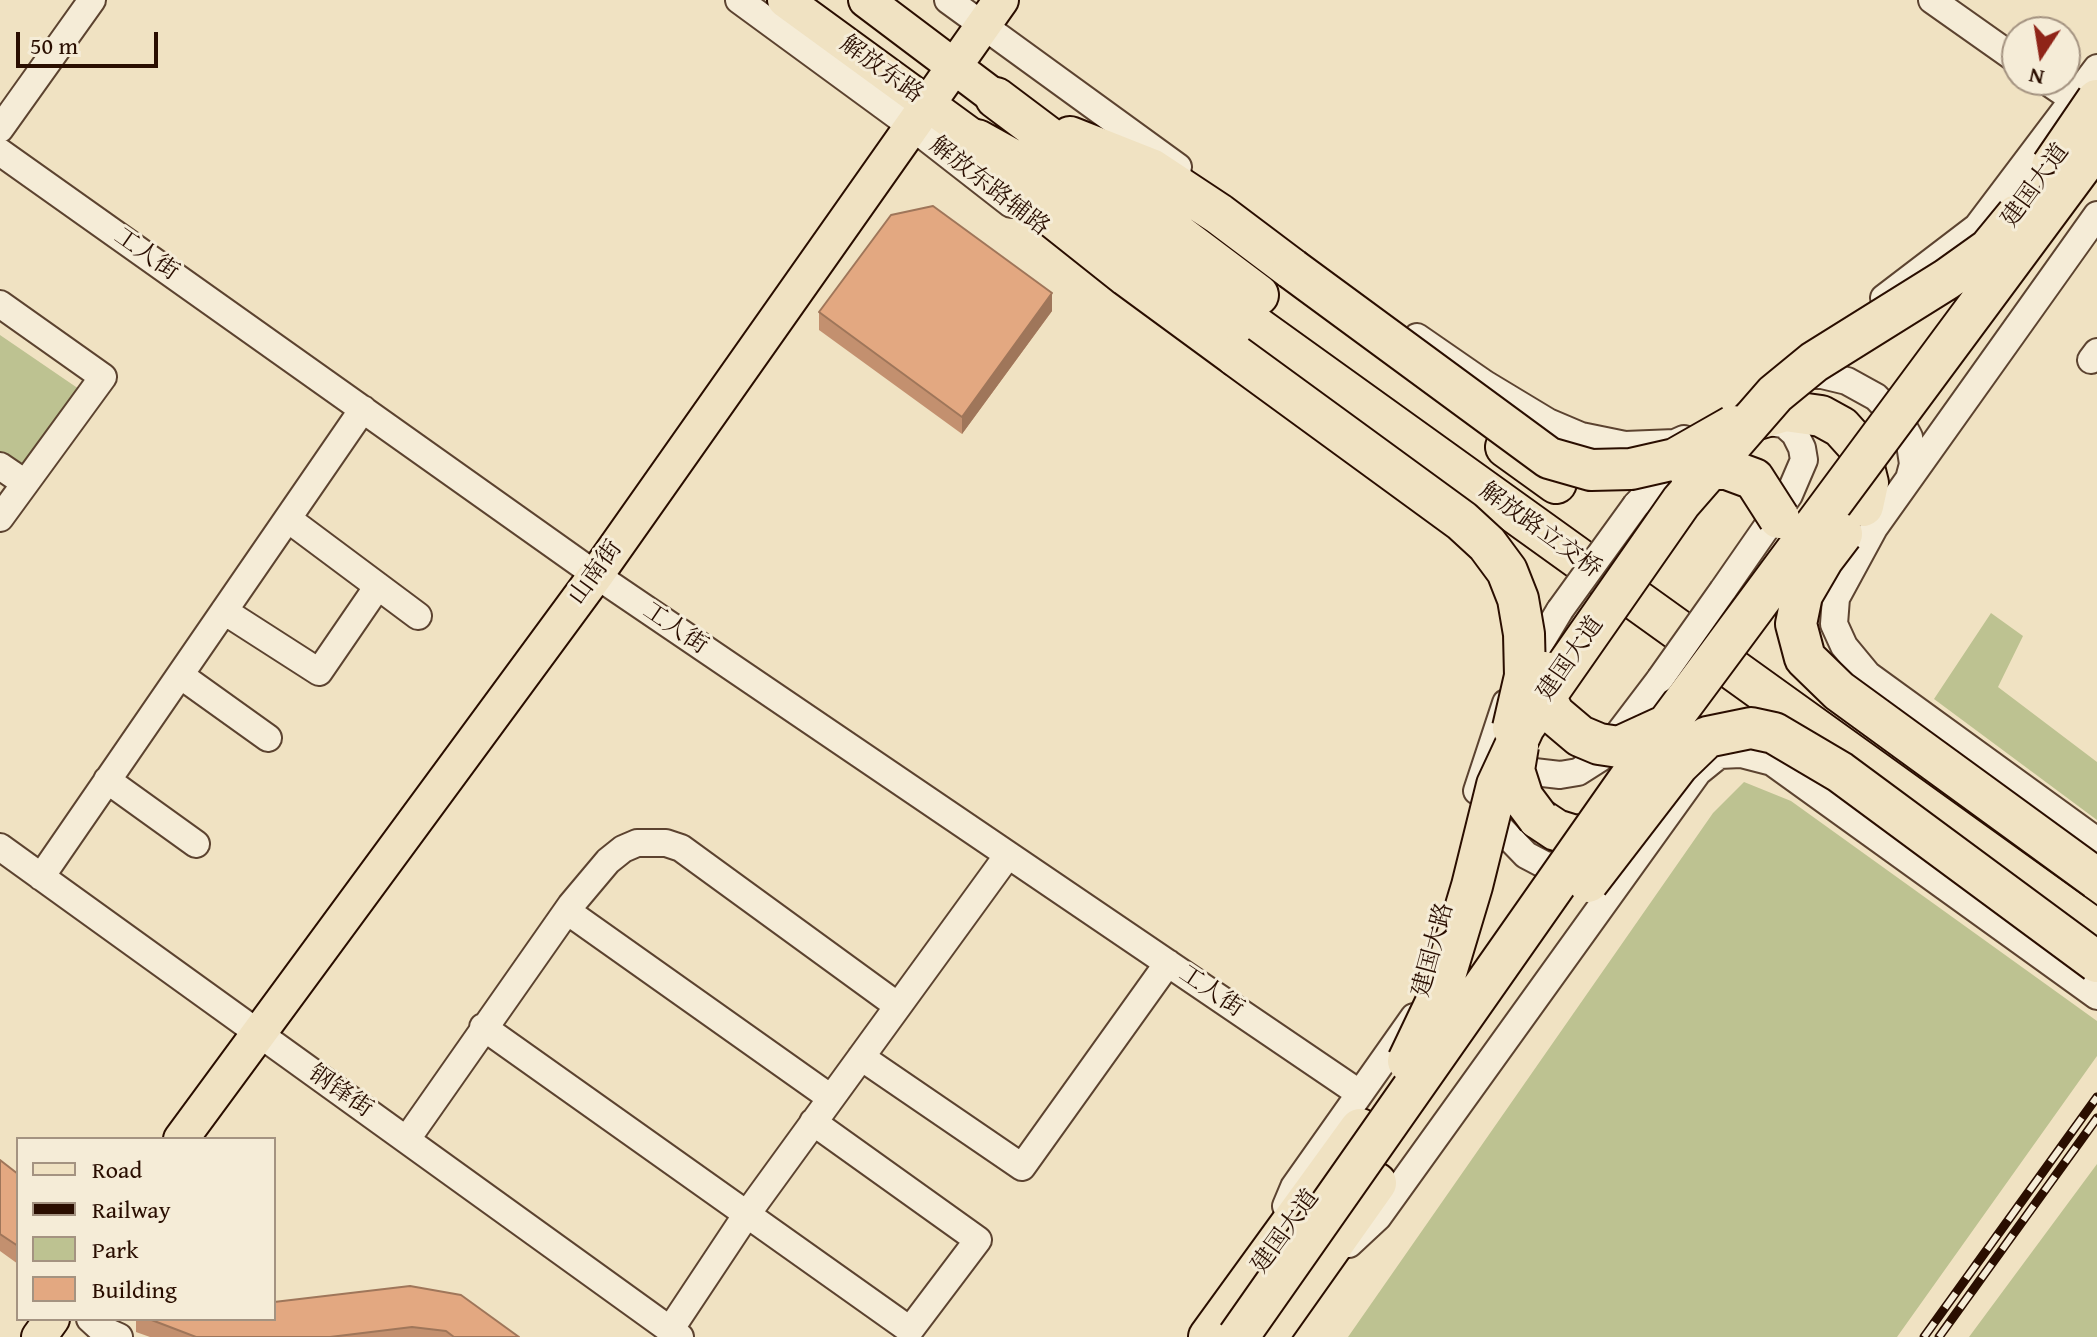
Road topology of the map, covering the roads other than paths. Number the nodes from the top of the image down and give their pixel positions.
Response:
1 (92, 0) edge
2 (739, 0) edge
3 (785, 0) edge
4 (866, 0) edge
5 (948, 0) edge
6 (1932, 0) edge
7 (992, 13) edge
8 (2001, 49) edge
9 (954, 66) junction
10 (2097, 68) edge
11 (996, 98) junction
12 (2085, 100) edge
13 (919, 115) junction
14 (0, 129) edge
15 (1080, 141) junction
16 (2097, 145) edge
17 (993, 150) junction
18 (0, 152) edge
19 (2097, 187) edge
20 (2097, 215) edge
21 (1288, 256) junction
22 (1136, 283) junction
23 (0, 304) edge
24 (1197, 349) junction
25 (1769, 397) junction
26 (363, 409) junction
27 (1711, 427) junction
28 (0, 466) edge
29 (1909, 479) junction
30 (25, 483) junction
31 (1863, 506) junction
32 (0, 518) edge
33 (288, 519) junction
34 (596, 575) junction
35 (378, 586) junction
36 (1769, 589) junction
37 (224, 611) junction
38 (418, 616) dead end
39 (180, 675) junction
40 (1515, 684) junction
41 (1667, 725) junction
42 (1510, 727) junction
43 (268, 738) dead end
44 (107, 780) junction
45 (1489, 781) junction
46 (1636, 839) junction
47 (2097, 841) edge
48 (196, 844) dead end
49 (0, 847) edge
50 (1008, 855) junction
51 (41, 877) junction
52 (2097, 879) edge
53 (2097, 910) edge
54 (567, 911) junction
55 (2097, 931) edge
56 (2097, 962) edge
57 (1168, 963) junction
58 (2097, 996) edge
59 (898, 1006) junction
60 (483, 1027) junction
61 (257, 1034) junction
62 (861, 1057) junction
63 (831, 1098) junction
64 (1360, 1111) junction
65 (813, 1122) junction
66 (182, 1137) edge
67 (407, 1139) junction
68 (747, 1214) junction
69 (1305, 1284) junction
70 (92, 1321) edge
71 (675, 1333) edge
72 (119, 1337) edge
73 (1209, 1337) edge
74 (1238, 1337) edge
75 (1267, 1337) edge

1 - 14 street
2 - 13 street, 解放东路辅路
3 - 13 main road, 解放东路
4 - 9 main road, 解放东路
5 - 7 street
6 - 8 street
7 - 9 main road, 山南街
7 - 21 street
9 - 11 main road, 解放东路
9 - 13 main road, 山南街
10 - 12 street
11 - 15 highway
11 - 53 highway, 解放路立交桥
12 - 25 highway, 建国大道, bridge
13 - 17 main road, 解放东路
13 - 24 street, 解放东路辅路
13 - 34 main road, 山南街
15 - 21 highway
15 - 36 highway, bridge
16 - 36 highway, 建国大道, bridge
17 - 22 highway
17 - 41 highway, bridge
17 - 55 highway, 解放路立交桥
18 - 26 street, 工人街
19 - 31 highway
20 - 29 street
21 - 25 highway, bridge
21 - 27 street
22 - 24 street
22 - 45 highway, bridge
23 - 30 street
24 - 40 street
25 - 27 street
25 - 29 street
25 - 31 highway, bridge
25 - 42 highway, 建国大道, bridge
26 - 33 street
26 - 34 street, 工人街
27 - 40 street, bridge
27 - 42 street, bridge
28 - 30 street
29 - 47 street
30 - 32 street
31 - 52 highway, bridge
33 - 35 street
33 - 37 street
34 - 50 street, 工人街
34 - 61 main road, 山南街
35 - 37 street
35 - 38 street
36 - 41 highway, 建国大道, bridge
37 - 39 street
39 - 43 street
39 - 44 street
40 - 42 street
41 - 74 highway, 建国大道, bridge
42 - 45 highway, 建国大道, bridge
42 - 46 highway, bridge
44 - 48 street
44 - 51 street
45 - 46 street
45 - 64 highway, 建国大道, bridge
46 - 56 highway, bridge
46 - 58 street
46 - 69 highway, bridge
46 - 69 street
49 - 51 street, 钢锋街
50 - 57 street, 工人街
50 - 59 street
51 - 61 street, 钢锋街
54 - 59 street
54 - 60 street
54 - 63 street
57 - 62 street
57 - 64 street, 工人街
59 - 62 street
60 - 67 street
60 - 68 street
61 - 66 main road, 山南街
61 - 67 street, 钢锋街
62 - 63 street
63 - 65 street
64 - 73 highway, 建国大道
65 - 68 street
65 - 68 street
67 - 71 street, 钢锋街
68 - 71 street
69 - 75 highway
70 - 72 street

